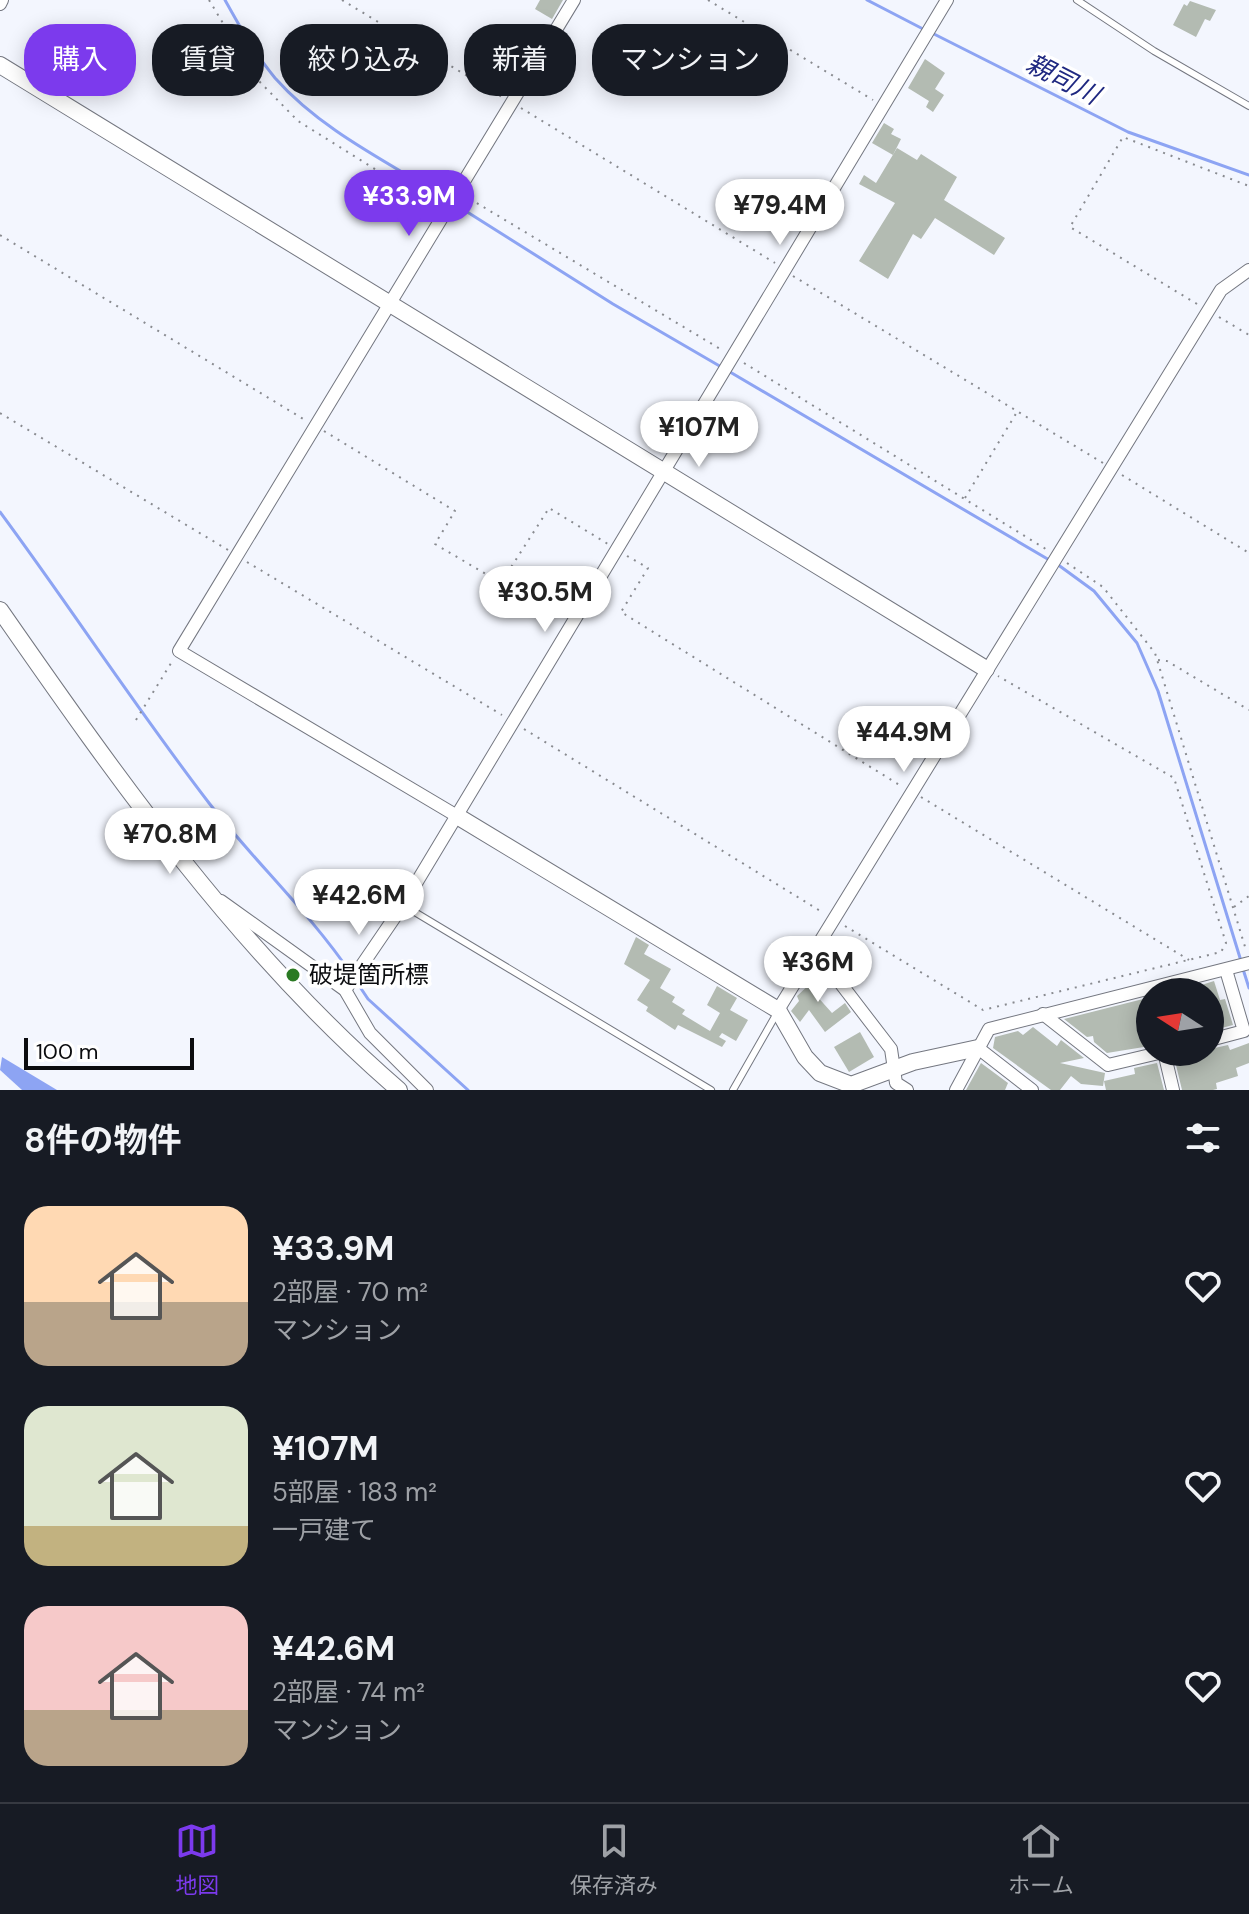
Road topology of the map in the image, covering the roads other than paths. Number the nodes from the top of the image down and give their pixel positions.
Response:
1 (574, 0) edge
2 (947, 0) edge
3 (1077, 0) edge
4 (0, 65) edge
5 (1249, 106) edge
6 (1249, 270) edge
7 (391, 302) junction
8 (663, 470) junction
9 (0, 610) edge
10 (986, 669) junction
11 (457, 816) junction
12 (208, 893) junction
13 (403, 905) junction
14 (815, 950) junction
15 (1249, 961) edge
16 (1226, 970) junction
17 (345, 990) junction
18 (778, 1010) junction
19 (1043, 1014) junction
20 (1224, 1036) edge
21 (973, 1048) junction
22 (1136, 1058) edge
23 (1167, 1066) edge
24 (896, 1068) junction
25 (399, 1090) edge
26 (427, 1090) edge
27 (711, 1090) edge
28 (733, 1090) edge
29 (907, 1090) edge
30 (946, 1090) edge
31 (956, 1090) edge
32 (1031, 1090) edge
33 (1173, 1090) edge

1 - 7 street
2 - 8 street
3 - 5 lane
4 - 7 street
6 - 10 street
7 - 8 street
7 - 11 street
8 - 10 street
8 - 11 street
9 - 12 street
10 - 14 street
11 - 13 street
11 - 18 street
12 - 17 street
12 - 25 street
13 - 17 street
13 - 27 lane
14 - 18 street
14 - 24 street
15 - 16 street
16 - 19 street
16 - 20 street
17 - 26 street
18 - 24 street
18 - 28 lane
19 - 21 street
19 - 22 street
21 - 24 street
21 - 30 street
21 - 31 street
21 - 32 street
23 - 33 street
24 - 29 street

